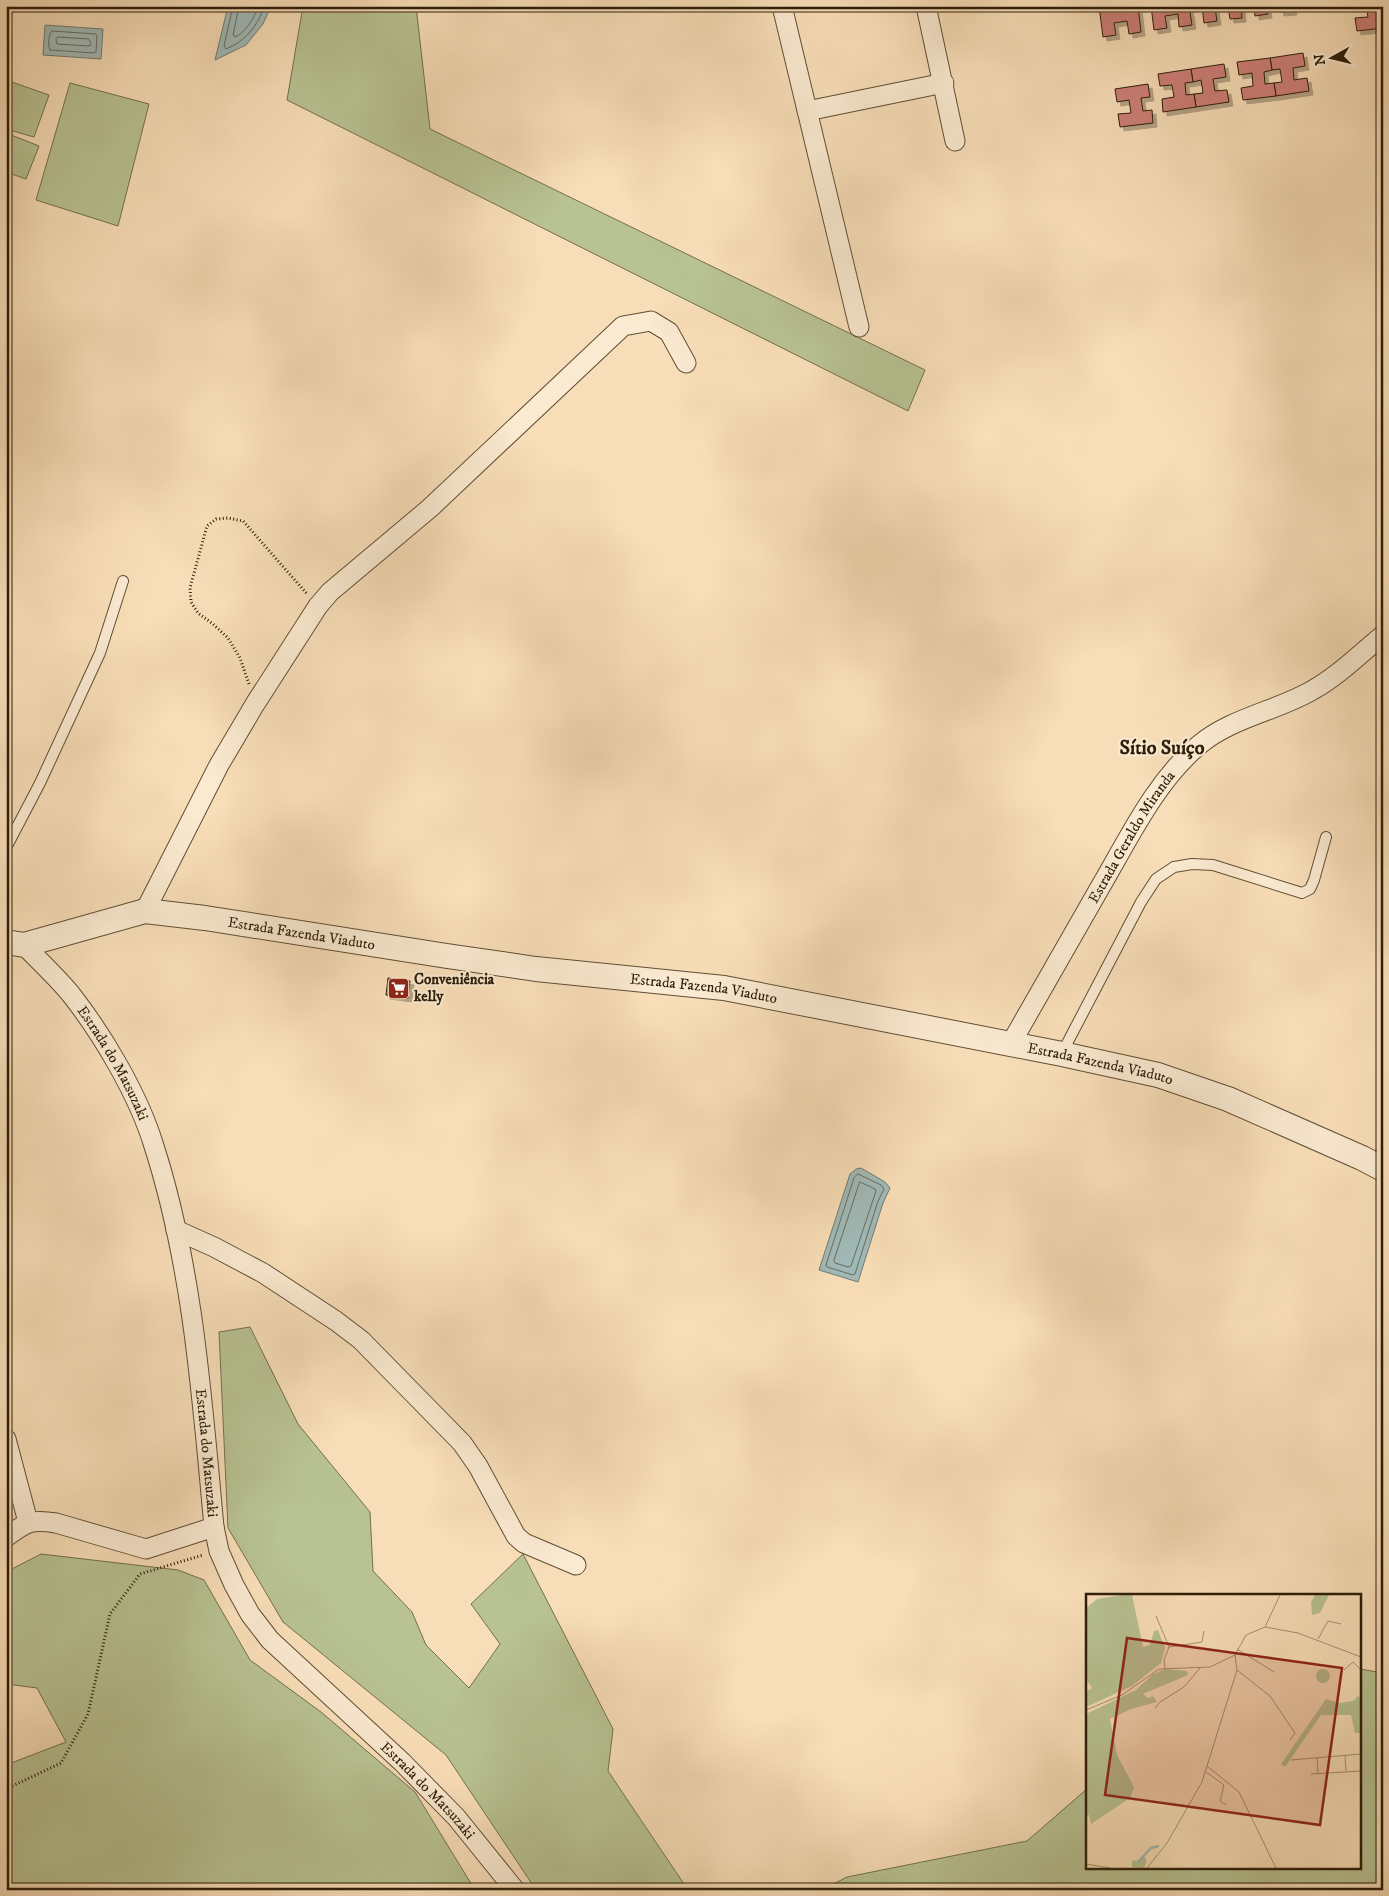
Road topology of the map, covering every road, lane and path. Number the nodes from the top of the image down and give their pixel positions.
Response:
1 (782, 6) edge
2 (926, 6) edge
3 (944, 83) junction
4 (807, 111) junction
5 (955, 141) dead end
6 (860, 328) dead end
7 (686, 363) dead end
8 (123, 581) dead end
9 (318, 606) junction
10 (1383, 635) edge
11 (255, 704) junction
12 (1326, 837) dead end
13 (6, 848) edge
14 (144, 910) junction
15 (15, 944) edge
16 (1010, 1045) junction
17 (1062, 1054) junction
18 (1383, 1169) edge
19 (176, 1230) junction
20 (6, 1439) edge
21 (28, 1522) junction
22 (214, 1527) junction
23 (6, 1537) edge
24 (219, 1551) junction
25 (576, 1565) dead end
26 (6, 1789) edge
27 (515, 1890) edge

1 - 4 street
2 - 3 street
3 - 4 street
3 - 5 street
4 - 6 street
7 - 9 street
8 - 13 lane
9 - 11 street
9 - 11 path
10 - 16 street, Estrada Geraldo Miranda
11 - 14 street
12 - 17 lane
14 - 15 street, Estrada Fazenda Viaduto
14 - 16 street, Estrada Fazenda Viaduto
15 - 19 street, Estrada do Matsuzaki
16 - 17 street, Estrada Fazenda Viaduto
17 - 18 street, Estrada Fazenda Viaduto
19 - 22 street, Estrada do Matsuzaki
19 - 25 street
20 - 21 street
21 - 22 street
21 - 23 street
22 - 24 street, Estrada do Matsuzaki
24 - 26 path
24 - 27 street, Estrada do Matsuzaki

